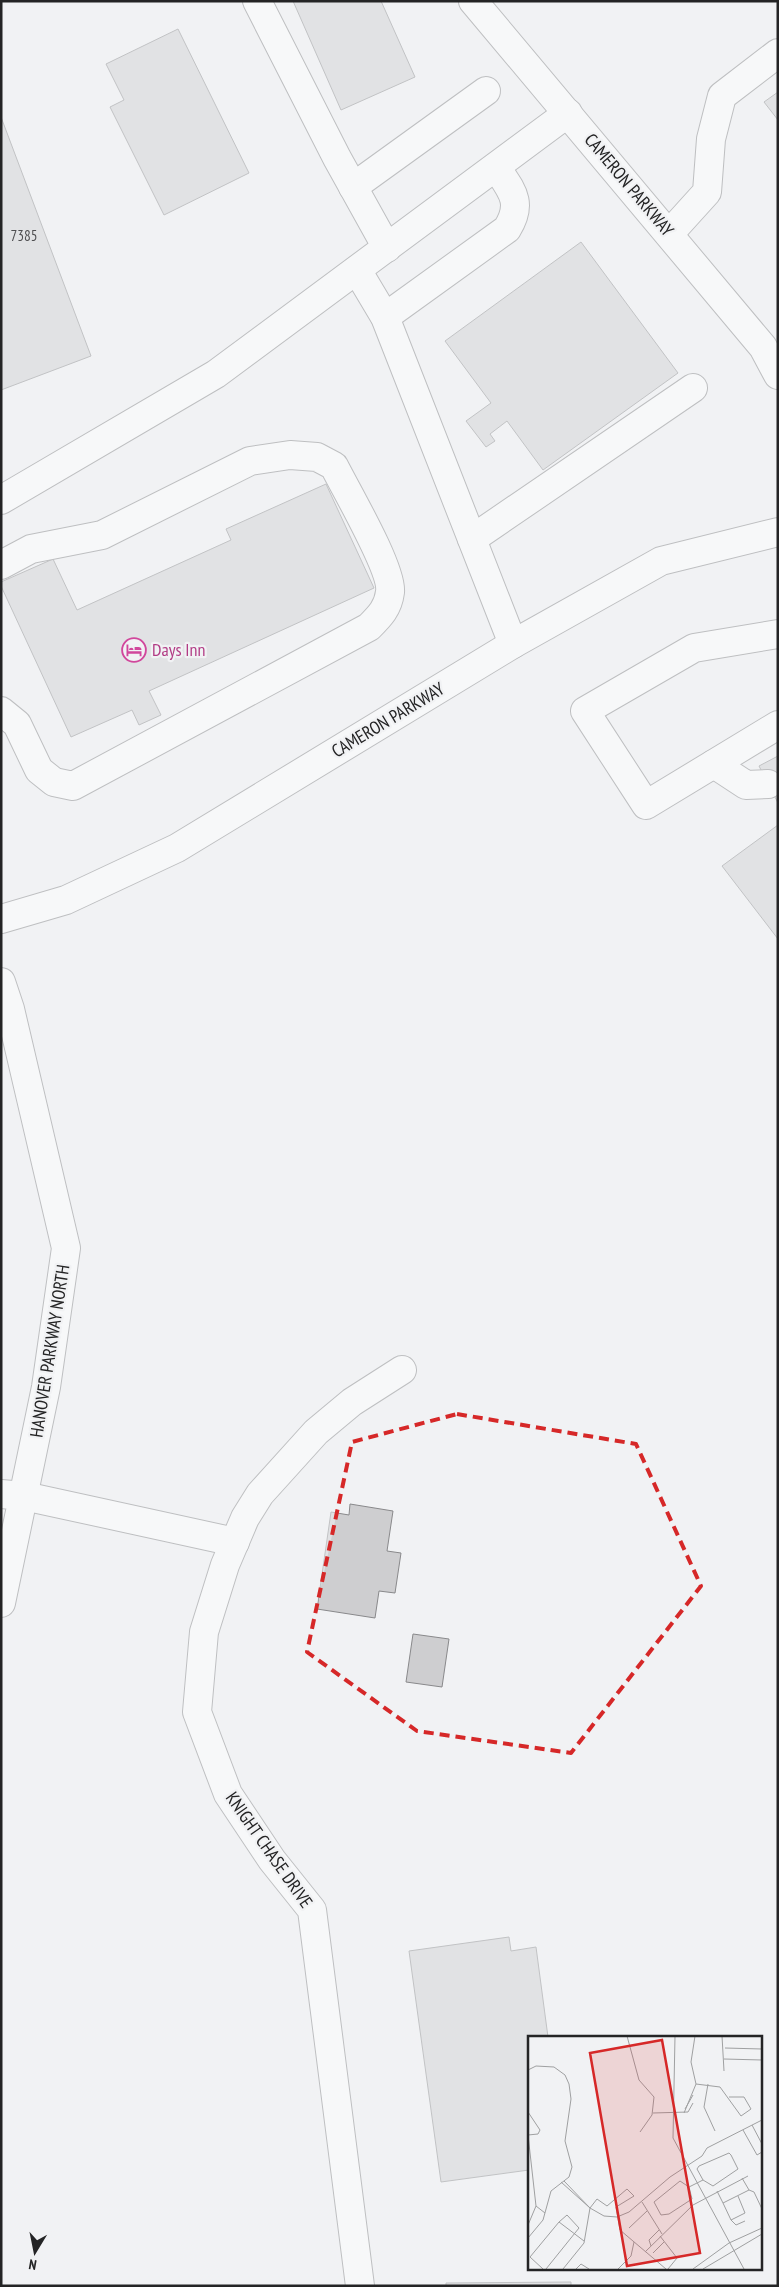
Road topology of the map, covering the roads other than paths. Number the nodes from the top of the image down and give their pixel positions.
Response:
1 (257, 1) edge
2 (473, 1) edge
3 (778, 53) edge
4 (486, 91) dead end
5 (568, 113) junction
6 (496, 166) junction
7 (353, 187) junction
8 (669, 234) junction
9 (387, 248) junction
10 (357, 270) junction
11 (385, 317) junction
12 (778, 375) edge
13 (693, 388) dead end
14 (1, 500) edge
15 (778, 532) edge
16 (472, 539) junction
17 (1, 565) edge
18 (778, 634) edge
19 (513, 644) junction
20 (1, 711) edge
21 (778, 725) edge
22 (714, 764) junction
23 (768, 784) dead end
24 (1, 919) edge
25 (1, 982) edge
26 (402, 1370) dead end
27 (12, 1495) edge
28 (235, 1542) junction
29 (1, 1603) edge
30 (360, 2286) edge

1 - 7 street
2 - 5 street, CAMERON PARKWAY
3 - 8 street
4 - 7 street
5 - 6 street
5 - 8 street, CAMERON PARKWAY
6 - 9 street
6 - 11 street
7 - 9 street
8 - 12 street, CAMERON PARKWAY
9 - 10 street
10 - 11 street
10 - 14 street
11 - 16 street
13 - 16 street
15 - 19 street, CAMERON PARKWAY
16 - 19 street
17 - 20 street
18 - 22 street
19 - 24 street, CAMERON PARKWAY
21 - 22 street
22 - 23 street
25 - 27 street, HANOVER PARKWAY NORTH
26 - 28 street, KNIGHT CHASE DRIVE
27 - 28 street
27 - 29 street, HANOVER PARKWAY NORTH
28 - 30 street, KNIGHT CHASE DRIVE

